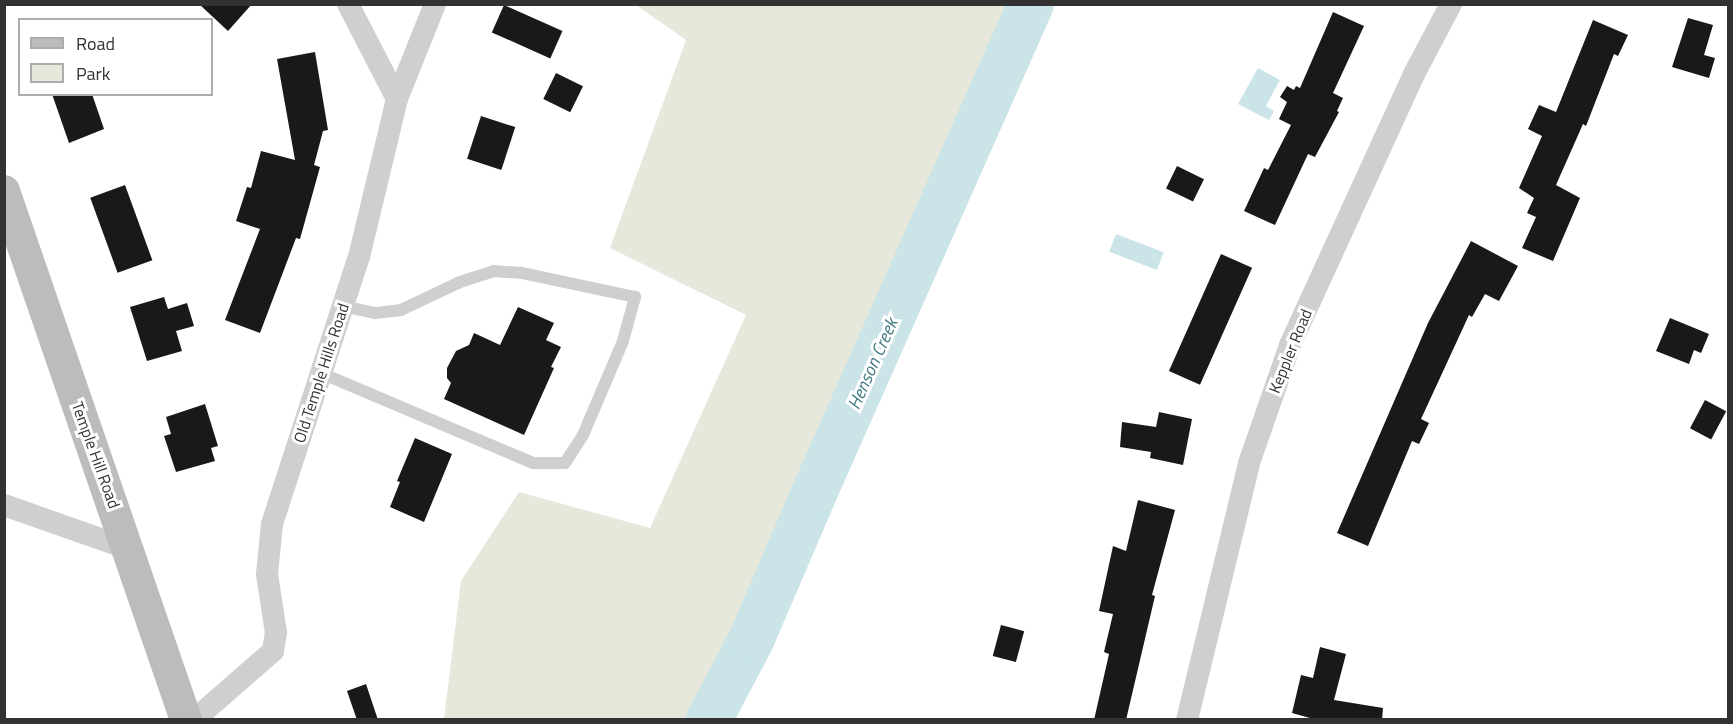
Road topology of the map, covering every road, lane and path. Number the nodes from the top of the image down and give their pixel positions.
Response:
1 (348, 4) edge
2 (435, 4) edge
3 (1451, 4) edge
4 (397, 99) junction
5 (4, 191) edge
6 (343, 306) junction
7 (321, 373) junction
8 (4, 505) edge
9 (129, 549) junction
10 (186, 720) edge
11 (194, 720) edge
12 (1187, 720) edge

1 - 4 street
2 - 4 street, Old Temple Hills Road
3 - 12 street, Keppler Road
4 - 6 street, Old Temple Hills Road
5 - 9 main road, Temple Hill Road
6 - 7 street, Old Temple Hills Road
6 - 7 lane
7 - 11 street, Old Temple Hills Road
8 - 9 street
9 - 10 main road, Temple Hill Road

